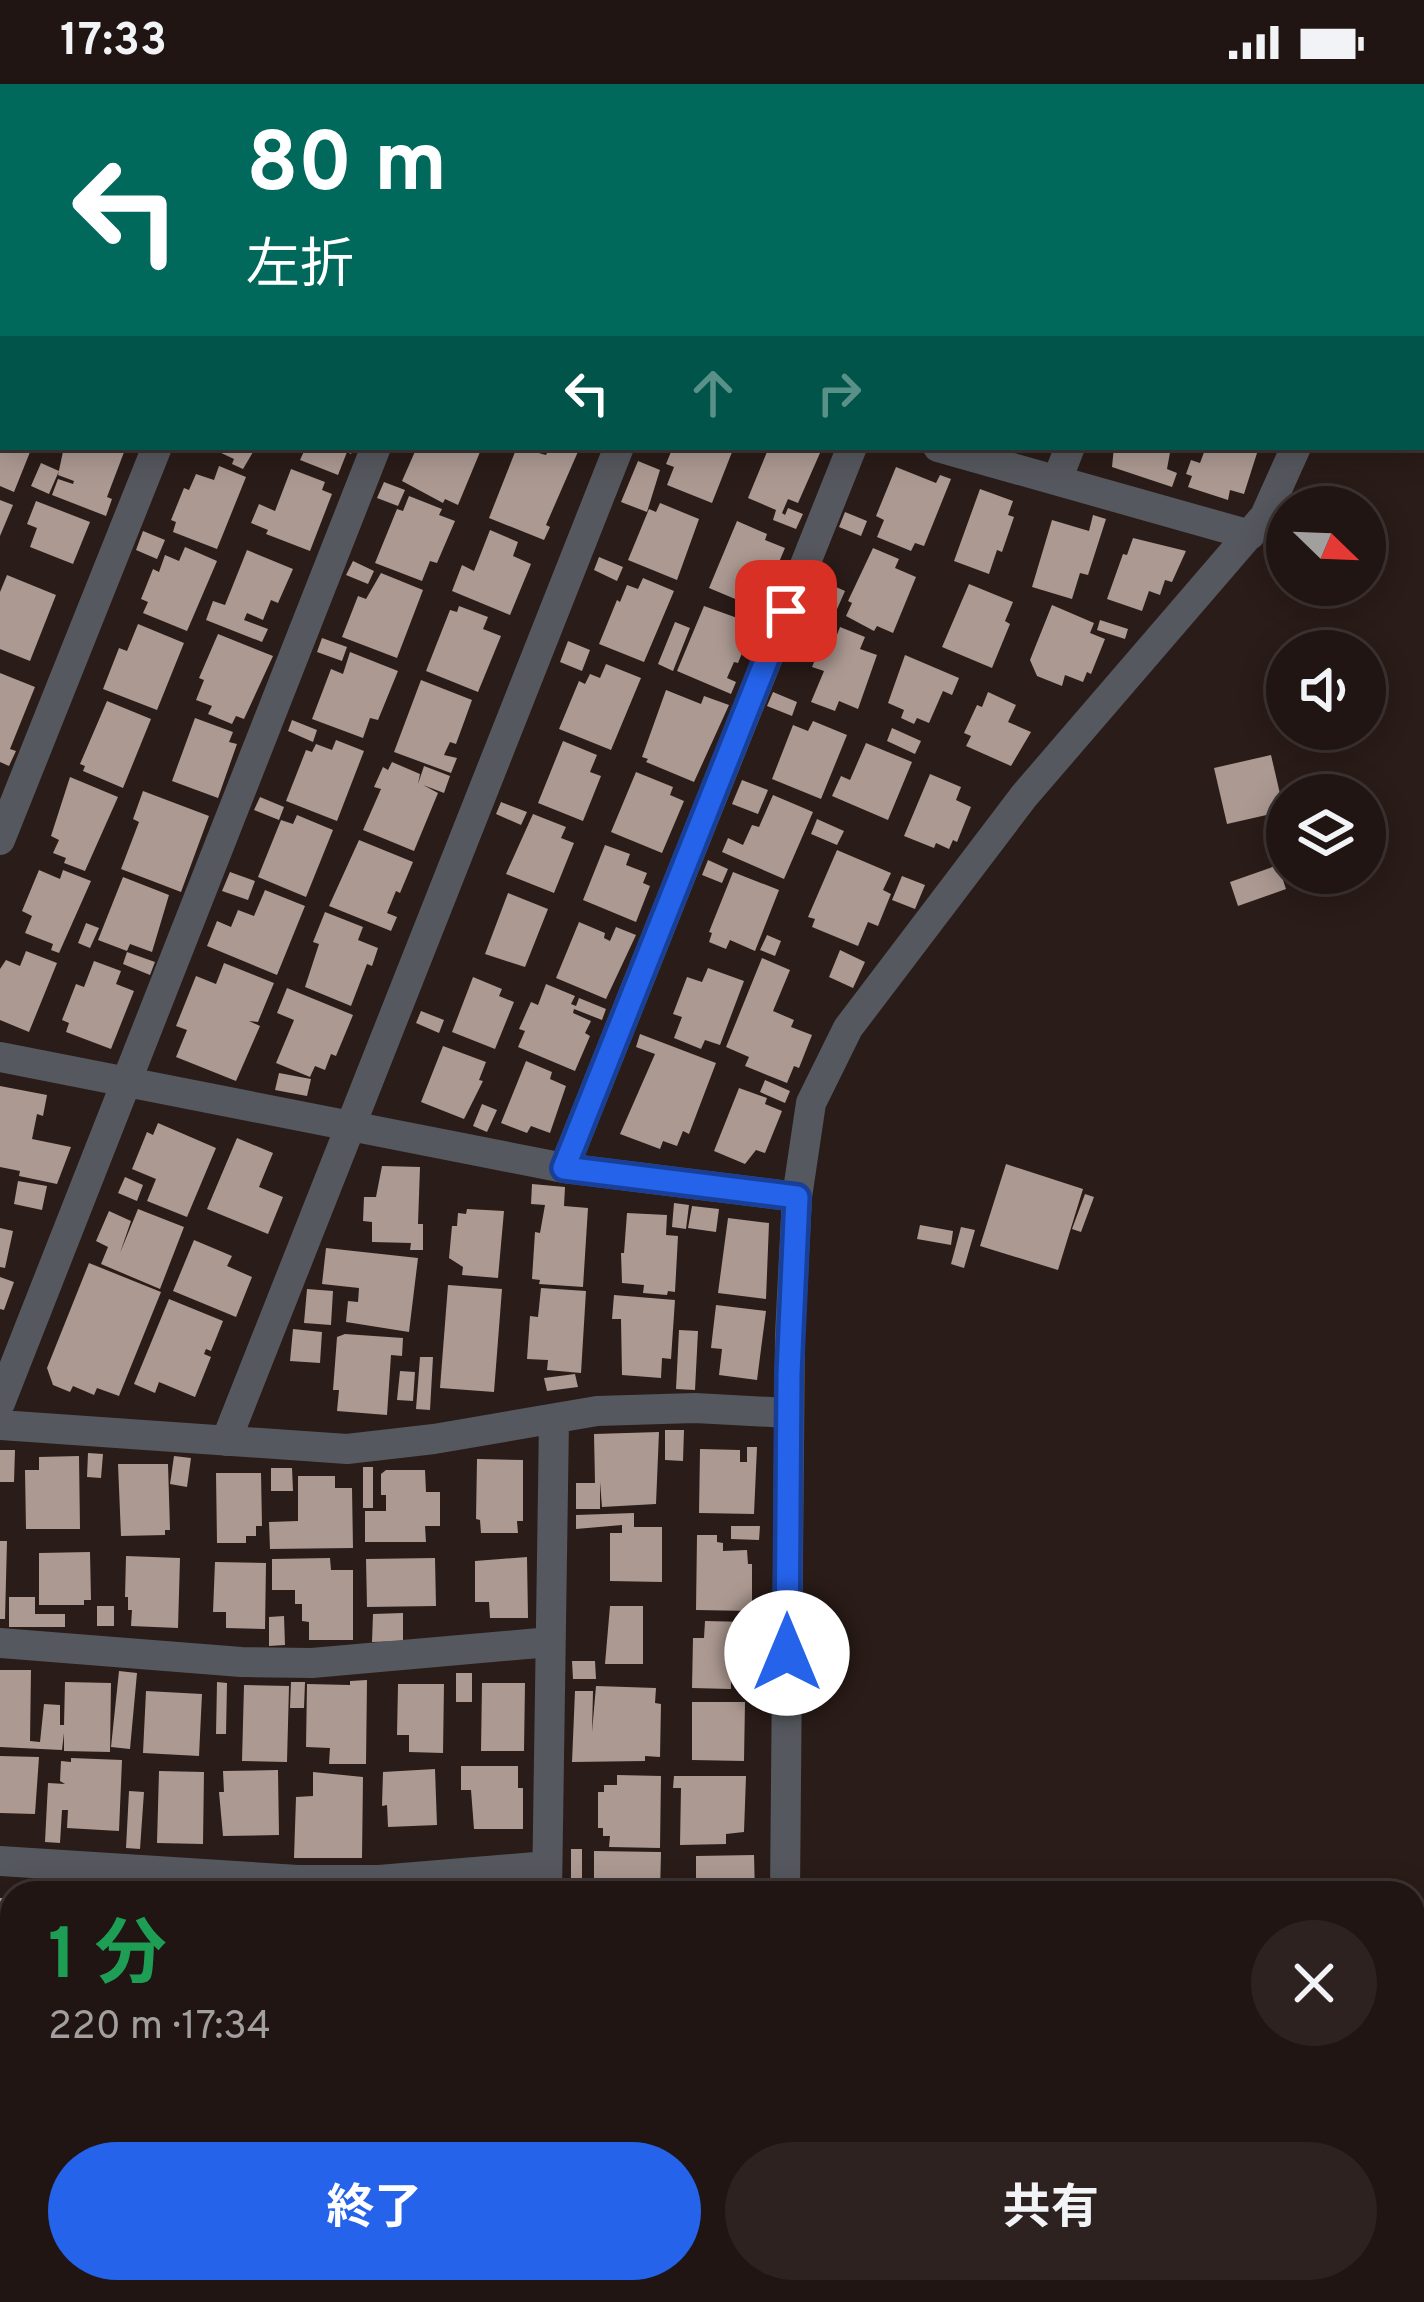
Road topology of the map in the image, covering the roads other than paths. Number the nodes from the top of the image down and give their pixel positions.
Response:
1 (156, 450) edge
2 (375, 450) edge
3 (618, 450) edge
4 (851, 450) edge
5 (949, 450) edge
6 (1069, 450) edge
7 (1295, 450) edge
8 (1057, 480) junction
9 (1250, 536) junction
10 (0, 840) edge
11 (0, 1057) edge
12 (127, 1082) junction
13 (352, 1126) junction
14 (564, 1168) junction
15 (797, 1197) junction
16 (0, 1402) edge
17 (788, 1413) junction
18 (554, 1420) junction
19 (0, 1425) edge
20 (226, 1441) junction
21 (0, 1642) edge
22 (550, 1642) junction
23 (0, 1861) edge
24 (547, 1880) edge
25 (785, 1881) edge

1 - 10 street
2 - 12 street
3 - 13 street
4 - 14 street
5 - 8 street
6 - 8 street
7 - 9 street
8 - 9 street
9 - 15 street
11 - 12 street
12 - 13 street
12 - 16 street
13 - 14 street
13 - 20 street
14 - 15 street
15 - 17 street
17 - 18 street
17 - 25 street
18 - 20 street
18 - 22 street
19 - 20 street
21 - 22 street
22 - 24 street
23 - 24 street

